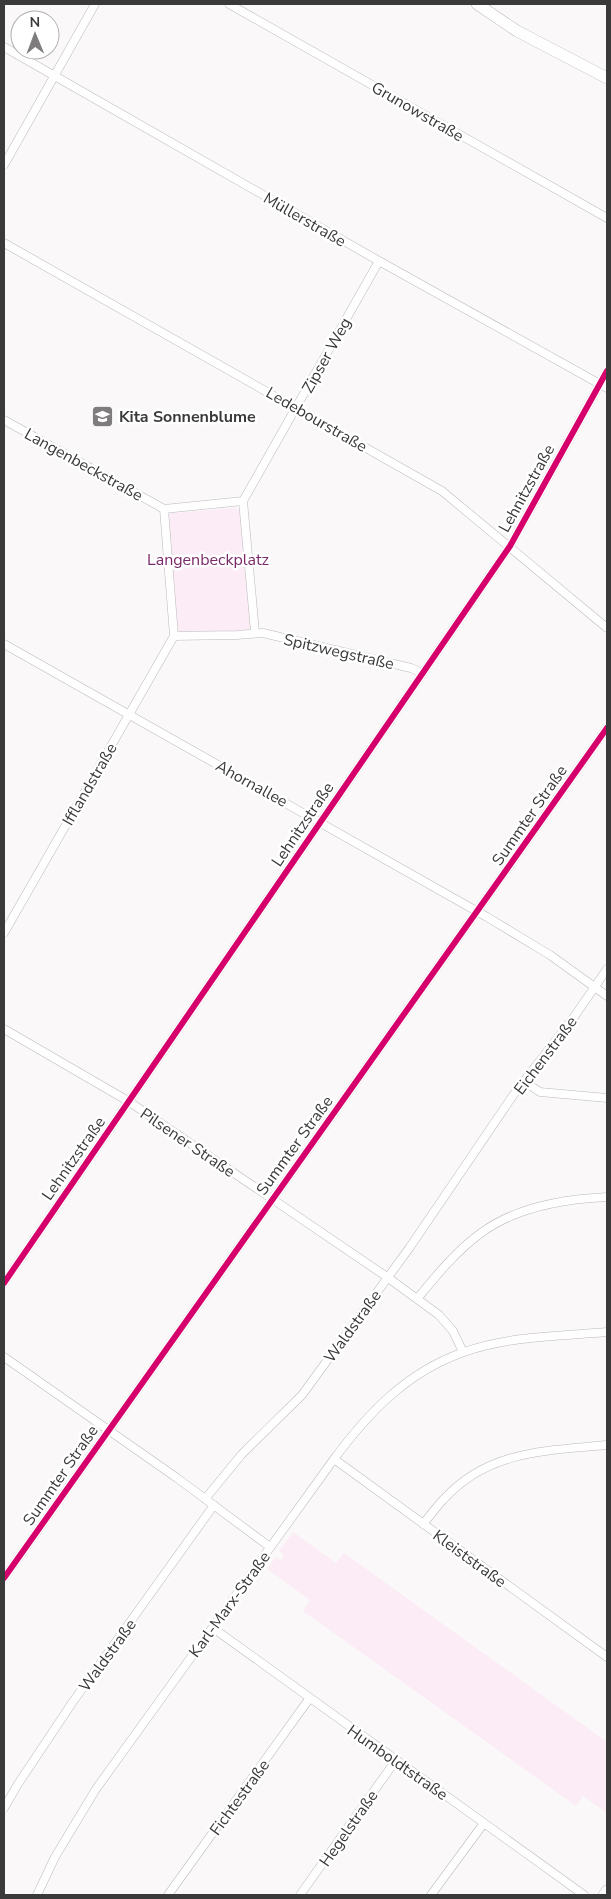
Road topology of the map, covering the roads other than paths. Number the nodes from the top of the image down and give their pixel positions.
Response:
1 (95, 4) edge
2 (229, 4) edge
3 (477, 4) edge
4 (4, 47) edge
5 (55, 76) junction
6 (607, 78) edge
7 (4, 165) edge
8 (607, 218) edge
9 (4, 243) edge
10 (379, 262) junction
11 (607, 371) edge
12 (604, 386) edge
13 (297, 408) junction
14 (4, 420) edge
15 (243, 500) junction
16 (164, 509) junction
17 (510, 546) junction
18 (607, 628) edge
19 (255, 632) junction
20 (174, 636) junction
21 (4, 644) edge
22 (422, 673) junction
23 (129, 714) junction
24 (607, 728) edge
25 (321, 822) junction
26 (478, 911) junction
27 (4, 933) edge
28 (607, 969) edge
29 (595, 987) junction
30 (607, 996) edge
31 (4, 1029) edge
32 (525, 1082) junction
33 (607, 1098) edge
34 (128, 1101) junction
35 (482, 1140) joint
36 (607, 1197) edge
37 (272, 1199) junction
38 (387, 1278) junction
39 (4, 1283) edge
40 (417, 1299) junction
41 (607, 1332) edge
42 (463, 1352) junction
43 (4, 1357) edge
44 (109, 1430) junction
45 (607, 1445) edge
46 (334, 1459) junction
47 (205, 1499) junction
48 (214, 1505) junction
49 (423, 1524) junction
50 (270, 1547) junction
51 (4, 1578) edge
52 (213, 1628) junction
53 (607, 1657) edge
54 (310, 1699) junction
55 (396, 1760) junction
56 (4, 1808) edge
57 (484, 1823) junction
58 (607, 1891) edge
59 (37, 1895) edge
60 (168, 1895) edge
61 (300, 1895) edge
62 (432, 1895) edge
63 (584, 1895) edge
64 (604, 1895) edge

1 - 5 street
2 - 8 street, Grunowstraße
3 - 6 street
4 - 5 street, Müllerstraße
5 - 7 street
5 - 10 street, Müllerstraße
9 - 13 street, Ledebourstraße
10 - 12 street, Müllerstraße
10 - 13 street, Zipser Weg
11 - 12 street, Lehnitzstraße
12 - 17 street, Lehnitzstraße
13 - 15 street, Zipser Weg
13 - 17 street, Ledebourstraße
14 - 16 street, Langenbeckstraße
15 - 16 street
15 - 19 street
16 - 20 street
17 - 18 street, Ledebourstraße
17 - 22 street, Lehnitzstraße
19 - 20 street
19 - 22 street, Spitzwegstraße
20 - 23 street, Ifflandstraße
21 - 23 street, Ahornallee
22 - 25 street, Lehnitzstraße
23 - 25 street, Ahornallee
23 - 27 street, Ifflandstraße
24 - 26 street, Summter Straße
25 - 26 street, Ahornallee
25 - 34 street, Lehnitzstraße
26 - 29 street, Ahornallee
26 - 37 street, Summter Straße
28 - 29 street, Eichenstraße
29 - 30 street, Ahornallee
29 - 32 street, Eichenstraße
31 - 34 street, Pilsener Straße
32 - 33 street
32 - 35 street, Eichenstraße
34 - 37 street, Pilsener Straße
34 - 39 street, Lehnitzstraße
35 - 38 street, Waldstraße
36 - 40 street
37 - 38 street, Pilsener Straße
37 - 44 street, Summter Straße
38 - 40 street, Pilsener Straße
38 - 47 street, Waldstraße
40 - 42 street, Pilsener Straße
41 - 42 street, Karl-Marx-Straße
42 - 46 street, Karl-Marx-Straße
43 - 44 street
44 - 47 street
44 - 51 street, Summter Straße
45 - 49 street
46 - 49 street, Kleiststraße
46 - 50 street, Karl-Marx-Straße
47 - 48 street
48 - 50 street
48 - 56 street, Waldstraße
49 - 53 street, Kleiststraße
50 - 52 street, Karl-Marx-Straße
52 - 54 street, Humboldtstraße
52 - 59 street, Karl-Marx-Straße
54 - 55 street, Humboldtstraße
54 - 60 street, Fichtestraße
55 - 57 street, Humboldtstraße
55 - 61 street, Hegelstraße
57 - 62 street
57 - 63 street, Humboldtstraße
58 - 64 street

